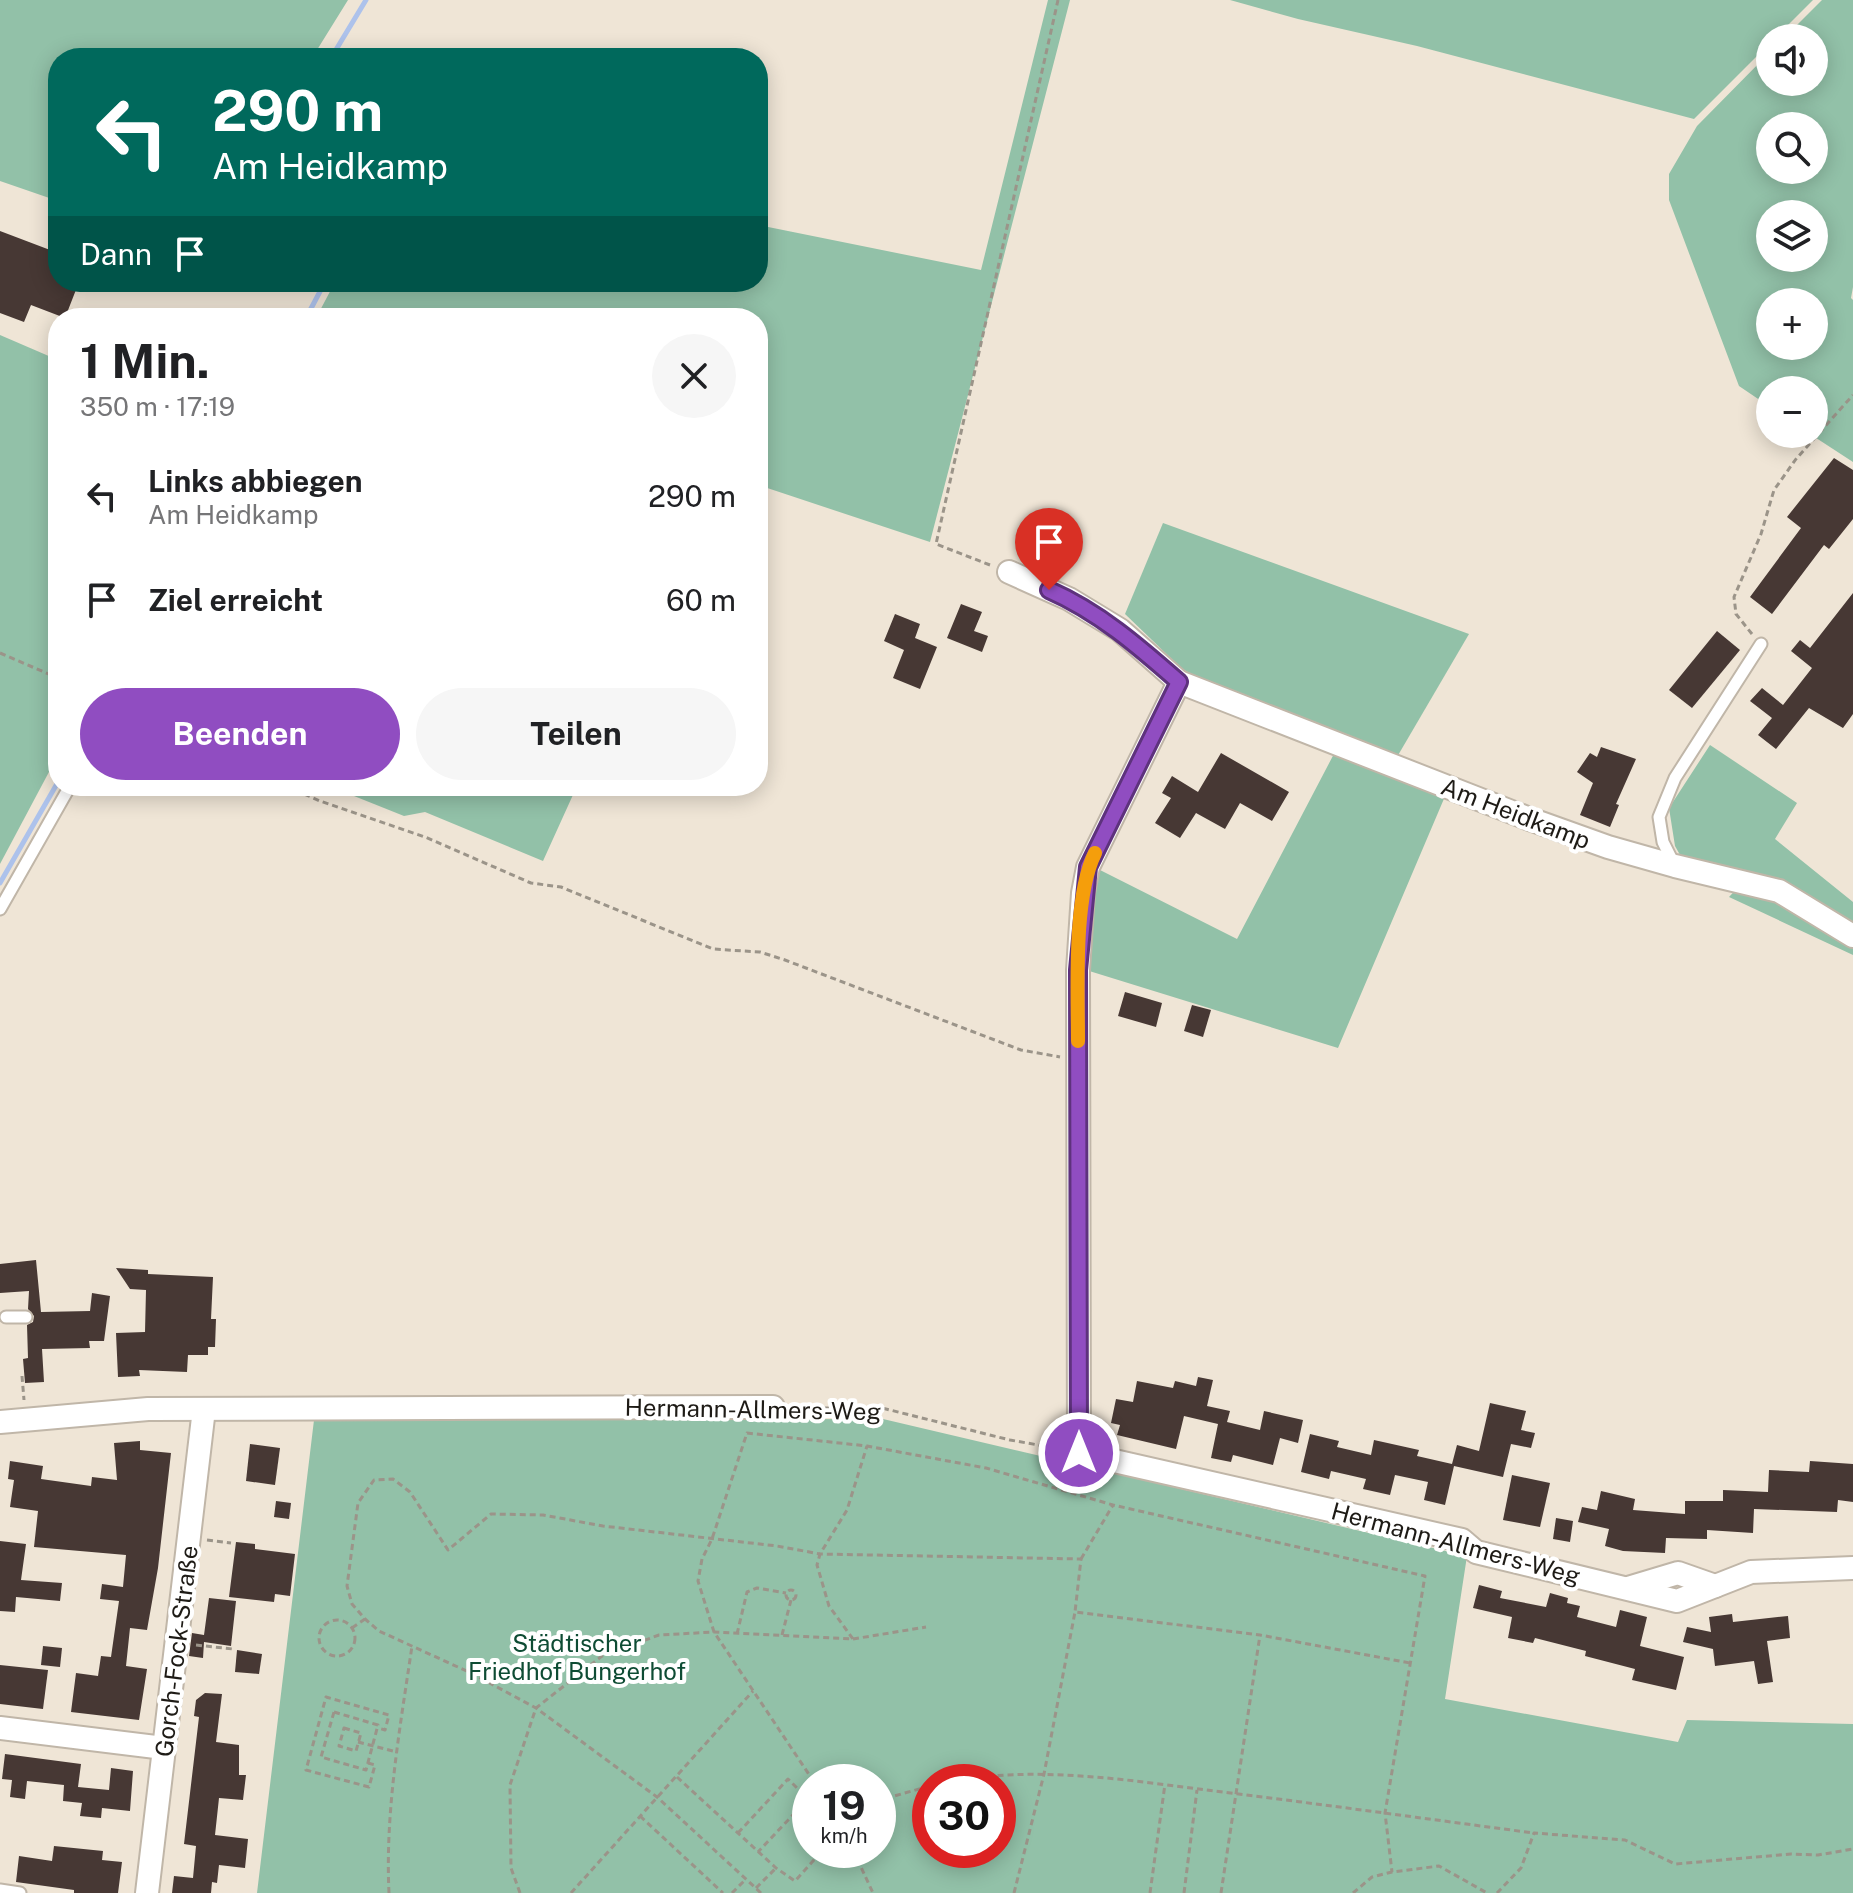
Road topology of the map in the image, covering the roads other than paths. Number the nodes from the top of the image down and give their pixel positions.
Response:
1 (1009, 572) road end
2 (1761, 644) road end
3 (1179, 682) junction
4 (64, 796) edge
5 (1675, 866) junction
6 (0, 909) edge
7 (1853, 936) edge
8 (6, 1317) dead end
9 (26, 1317) dead end
10 (773, 1407) road end
11 (204, 1409) junction
12 (0, 1422) edge
13 (1853, 1568) edge
14 (0, 1728) edge
15 (164, 1748) junction
16 (0, 1890) edge
17 (20, 1893) edge
18 (147, 1893) edge

1 - 3 street, Am Heidkamp
2 - 5 lane
3 - 5 street, Am Heidkamp
3 - 13 street, Hermann-Allmers-Weg
4 - 6 lane
5 - 7 street, Am Heidkamp
8 - 9 lane
10 - 11 street, Hermann-Allmers-Weg
11 - 12 street, Hermann-Allmers-Weg
11 - 15 street, Gorch-Fock-Straße
14 - 15 street
15 - 18 street, Gorch-Fock-Straße
16 - 17 lane

